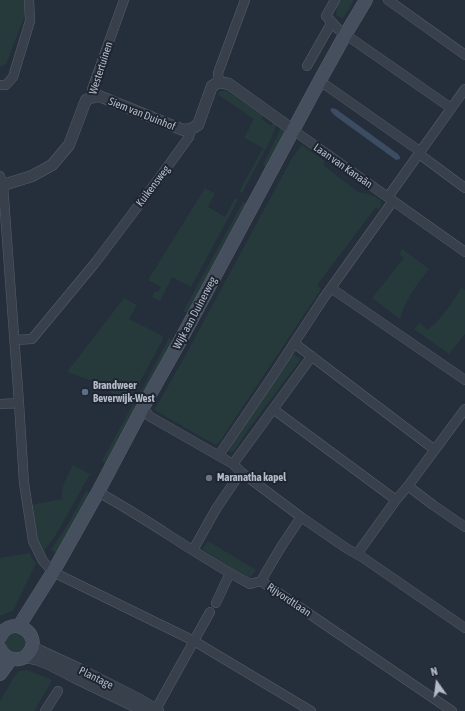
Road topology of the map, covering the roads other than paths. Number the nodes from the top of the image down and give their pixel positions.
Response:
1 (29, 0) edge
2 (124, 0) edge
3 (245, 0) edge
4 (335, 0) edge
5 (366, 0) edge
6 (388, 0) edge
7 (332, 22) junction
8 (345, 34) junction
9 (465, 55) edge
10 (307, 66) dead end
11 (219, 82) junction
12 (319, 82) junction
13 (0, 85) edge
14 (464, 94) edge
15 (93, 97) junction
16 (451, 108) junction
17 (191, 129) junction
18 (293, 130) junction
19 (420, 153) junction
20 (1, 182) edge
21 (465, 188) edge
22 (391, 199) junction
23 (465, 252) edge
24 (331, 288) junction
25 (15, 340) junction
26 (294, 343) junction
27 (312, 356) junction
28 (465, 380) edge
29 (19, 402) junction
30 (0, 404) edge
31 (144, 407) junction
32 (273, 409) junction
33 (464, 412) edge
34 (434, 450) junction
35 (218, 455) junction
36 (233, 464) junction
37 (240, 472) junction
38 (408, 486) junction
39 (98, 492) junction
40 (396, 500) junction
41 (301, 517) junction
42 (465, 527) edge
43 (193, 550) junction
44 (357, 554) junction
45 (53, 572) junction
46 (230, 573) junction
47 (261, 581) junction
48 (216, 603) dead end
49 (210, 612) dead end
50 (465, 628) edge
51 (23, 629) junction
52 (2, 632) edge
53 (194, 641) junction
54 (29, 652) junction
55 (4, 656) edge
56 (0, 674) edge
57 (58, 691) dead end
58 (155, 710) edge
59 (45, 711) edge
60 (311, 711) edge
61 (452, 711) edge

1 - 13 street
2 - 15 street, Westertuinen
3 - 11 street, Kuikensweg
4 - 7 street
5 - 8 main road, Wijk aan Duinerweg
6 - 9 street
7 - 8 street
7 - 10 street
8 - 12 main road, Wijk aan Duinerweg
8 - 16 street
11 - 17 street, Kuikensweg
11 - 18 street, Laan van Kanaän
12 - 18 main road, Wijk aan Duinerweg
12 - 19 street
14 - 16 street
15 - 17 street, Siem van Duinhof
15 - 20 street, Westertuinen
16 - 19 street
17 - 25 street, Kuikensweg
18 - 22 street, Laan van Kanaän
18 - 31 main road, Wijk aan Duinerweg
19 - 21 street
19 - 22 street
20 - 25 street
22 - 23 street, Laan van Kanaän
22 - 24 street
24 - 26 street
24 - 28 street
25 - 29 street
26 - 27 street
26 - 35 street
27 - 32 street
27 - 34 street
29 - 30 street
29 - 45 street
31 - 35 street
31 - 39 main road, Wijk aan Duinerweg
32 - 36 street
32 - 40 street
33 - 34 street
34 - 38 street
35 - 36 street
36 - 37 street
37 - 41 street
37 - 43 street
38 - 40 street
38 - 42 street
39 - 43 street, Rijvordtlaan
39 - 45 main road, Wijk aan Duinerweg
40 - 44 street
41 - 44 street
41 - 47 street
43 - 46 street, Rijvordtlaan
44 - 50 street
45 - 51 main road, Wijk aan Duinerweg
45 - 53 street
46 - 47 street, Rijvordtlaan
46 - 48 street
47 - 61 street, Rijvordtlaan
49 - 53 street
51 - 52 main road
51 - 54 main road
53 - 58 street
53 - 60 street
54 - 55 main road
54 - 58 street, Plantage
55 - 56 main road
57 - 59 street

